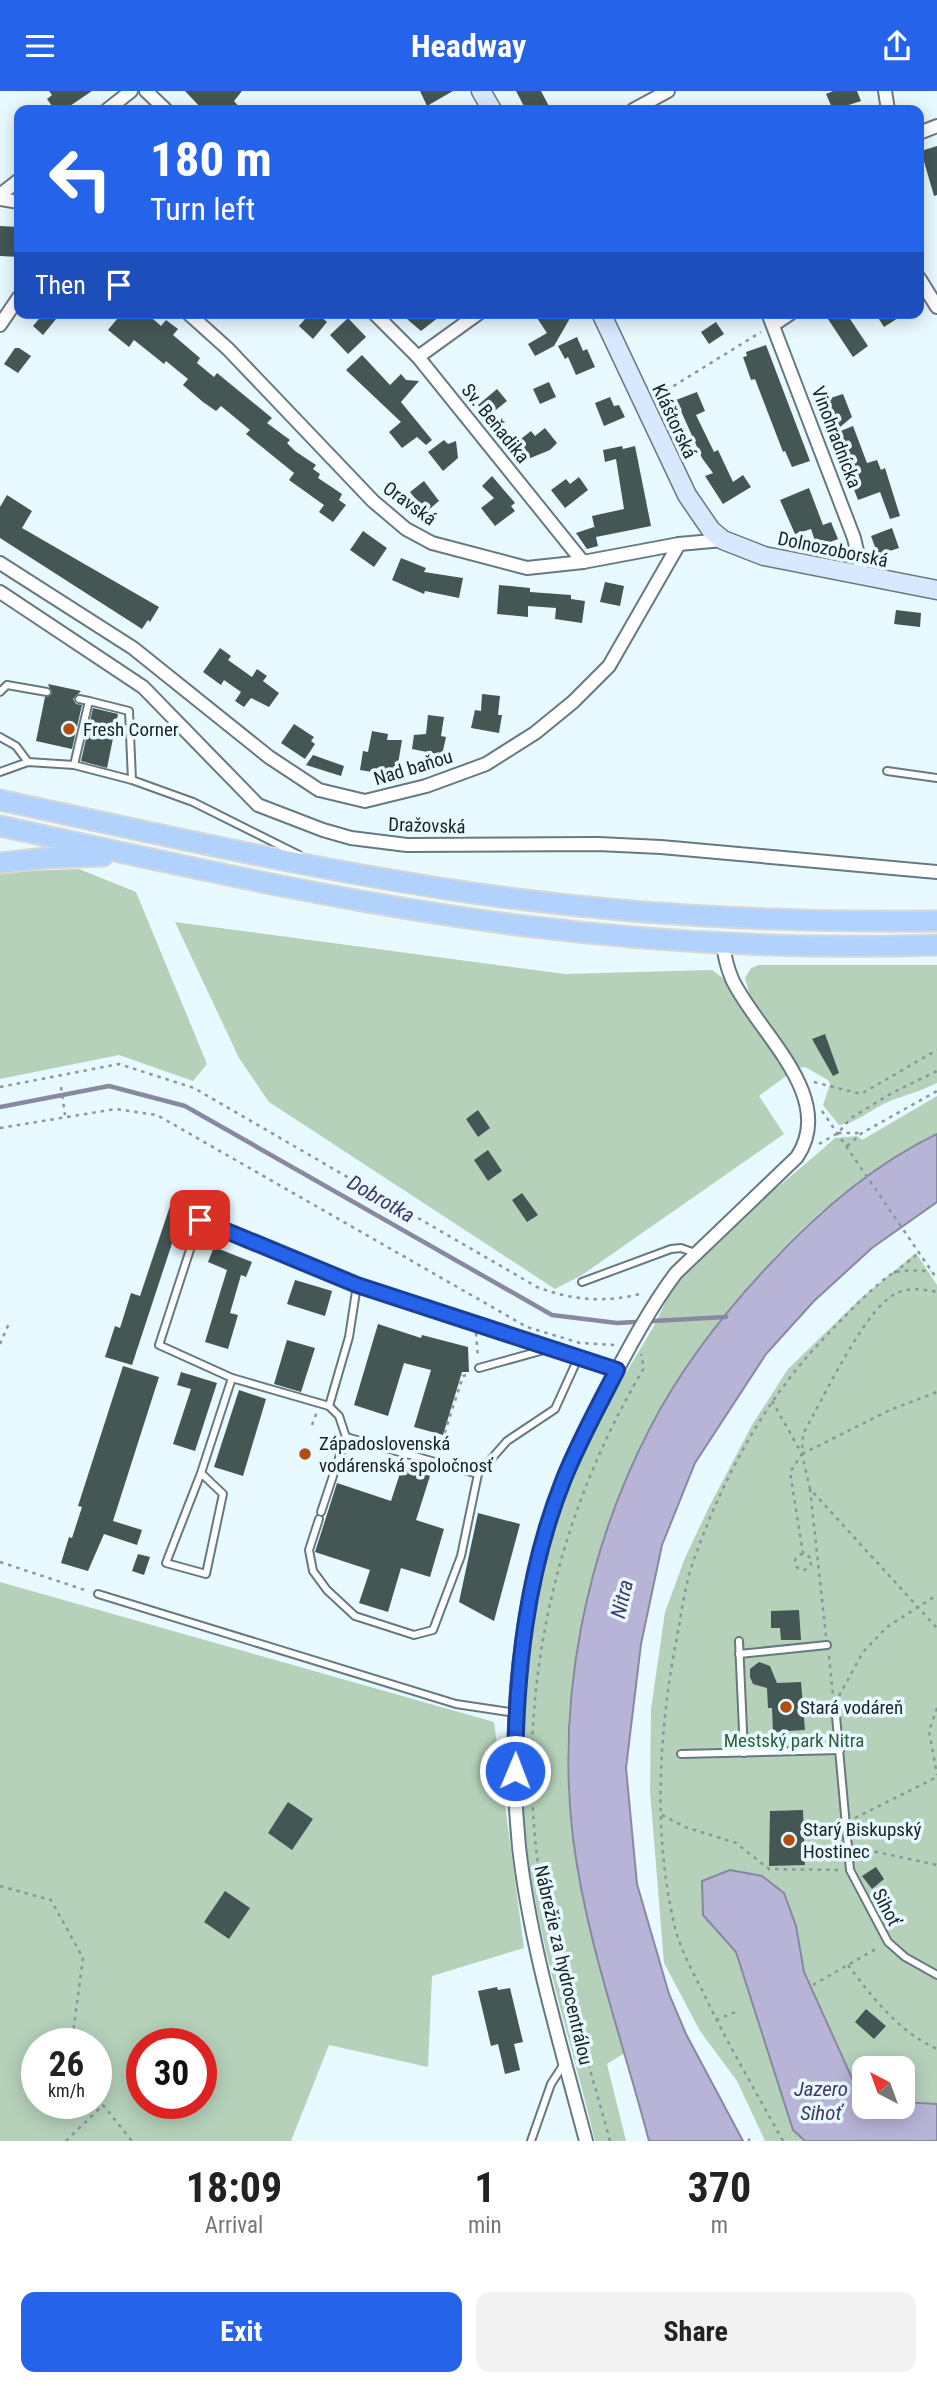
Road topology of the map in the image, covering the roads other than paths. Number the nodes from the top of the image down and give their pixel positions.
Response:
1 (131, 91) edge
2 (146, 91) edge
3 (659, 93) edge
4 (113, 105) edge
5 (161, 105) edge
6 (641, 105) edge
7 (14, 184) edge
8 (0, 197) edge
9 (924, 286) edge
10 (14, 304) edge
11 (937, 307) edge
12 (195, 319) edge
13 (380, 319) edge
14 (471, 319) edge
15 (604, 319) edge
16 (771, 319) edge
17 (0, 325) edge
18 (418, 357) junction
19 (723, 540) junction
20 (680, 544) junction
21 (583, 562) junction
22 (0, 563) edge
23 (863, 577) junction
24 (937, 590) edge
25 (0, 592) edge
26 (0, 692) edge
27 (47, 692) dead end
28 (79, 699) dead end
29 (89, 701) junction
30 (0, 737) edge
31 (28, 762) junction
32 (74, 765) junction
33 (887, 771) dead end
34 (0, 772) edge
35 (937, 778) edge
36 (132, 780) junction
37 (0, 800) edge
38 (0, 826) edge
39 (136, 855) junction
40 (0, 863) edge
41 (323, 867) junction
42 (937, 872) edge
43 (937, 921) edge
44 (723, 942) junction
45 (937, 945) edge
46 (695, 1253) junction
47 (582, 1282) dead end
48 (357, 1285) junction
49 (552, 1347) junction
50 (579, 1356) junction
51 (479, 1369) road end
52 (617, 1370) junction
53 (232, 1378) junction
54 (329, 1406) junction
55 (346, 1437) junction
56 (201, 1473) junction
57 (478, 1474) junction
58 (98, 1594) road end
59 (739, 1641) dead end
60 (827, 1646) road end
61 (739, 1654) junction
62 (835, 1705) road end
63 (516, 1713) junction
64 (840, 1750) junction
65 (744, 1753) junction
66 (681, 1754) dead end
67 (937, 1975) edge
68 (566, 2063) junction
69 (531, 2141) edge
70 (586, 2141) edge

1 - 4 street
2 - 5 street
3 - 6 street
7 - 8 street
9 - 11 street
10 - 17 street
12 - 21 street, Oravská
13 - 18 street, Sv. Beňadika
14 - 18 street
15 - 19 street, Kláštorská
16 - 23 street, Vinohradnícka
18 - 21 street, Sv. Beňadika
19 - 20 street, Oravská
19 - 23 street, Dolnozoborská
20 - 21 street, Oravská
20 - 22 street, Nad baňou
23 - 24 street, Dolnozoborská
25 - 42 street, Dražovská
26 - 27 lane
28 - 29 lane
29 - 32 lane
29 - 36 lane
30 - 31 lane
31 - 32 lane
31 - 34 lane
32 - 36 lane
33 - 35 lane
36 - 41 lane
37 - 41 main road
38 - 39 main road
39 - 40 main road
39 - 44 main road
41 - 43 main road
44 - 45 main road
44 - 46 street, Nábrežie za hydrocentrálou
46 - 47 lane
46 - 52 street, Nábrežie za hydrocentrálou
48 - 49 lane
48 - 53 lane
48 - 54 lane
49 - 50 lane
49 - 51 lane
50 - 52 lane
50 - 57 lane
52 - 63 street, Nábrežie za hydrocentrálou
53 - 54 lane
53 - 56 lane
54 - 55 lane
55 - 57 lane
55 - 57 lane
56 - 56 lane
58 - 63 lane
59 - 61 lane
60 - 61 lane
61 - 65 lane
62 - 64 lane, Sihoť
63 - 68 street, Nábrežie za hydrocentrálou
64 - 65 lane
64 - 67 lane, Sihoť
65 - 66 lane
68 - 69 lane
68 - 70 street, Nábrežie za hydrocentrálou

